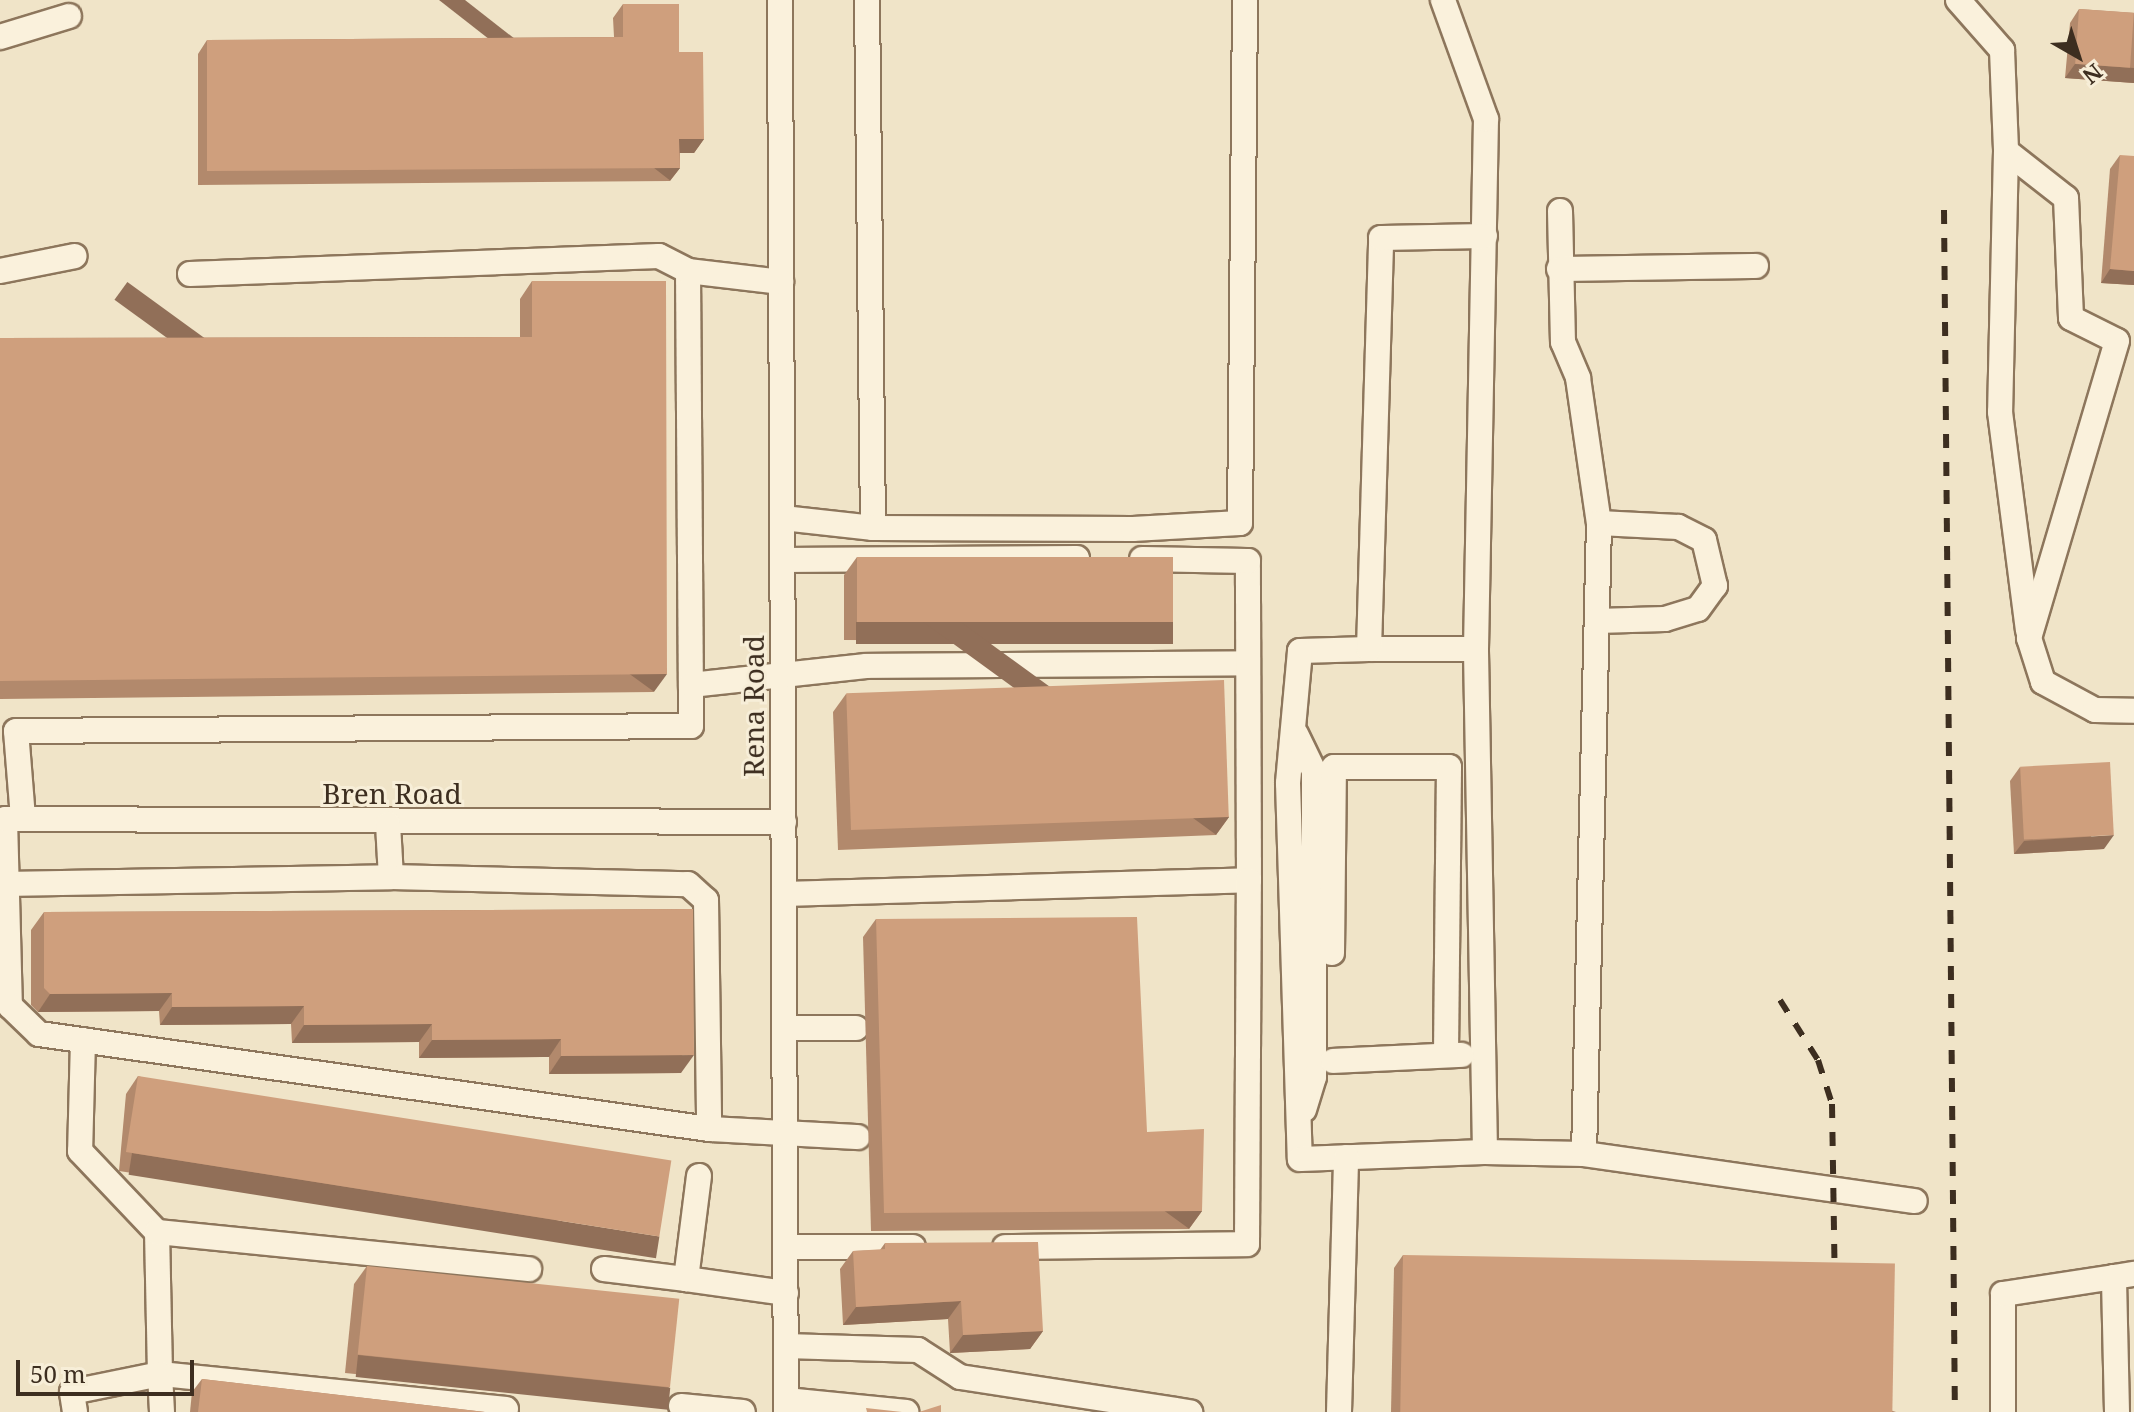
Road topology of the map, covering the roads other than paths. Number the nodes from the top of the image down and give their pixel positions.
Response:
1 (780, 0) edge
2 (867, 0) edge
3 (1245, 0) edge
4 (1443, 0) edge
5 (1958, 0) edge
6 (69, 16) dead end
7 (0, 37) edge
8 (2006, 151) junction
9 (1560, 211) dead end
10 (1485, 236) junction
11 (75, 256) dead end
12 (1756, 266) dead end
13 (1559, 269) junction
14 (0, 271) edge
15 (688, 271) junction
16 (190, 274) dead end
17 (781, 282) junction
18 (783, 518) junction
19 (1599, 523) junction
20 (873, 528) junction
21 (783, 560) junction
22 (1597, 621) junction
23 (2029, 638) junction
24 (1369, 649) junction
25 (1476, 649) junction
26 (1248, 663) junction
27 (783, 678) junction
28 (691, 685) junction
29 (2134, 711) edge
30 (8, 729) edge
31 (9, 819) edge
32 (784, 822) junction
33 (388, 824) junction
34 (391, 877) junction
35 (1249, 880) junction
36 (4, 884) junction
37 (784, 894) junction
38 (1332, 953) dead end
39 (785, 1028) junction
40 (856, 1028) dead end
41 (83, 1040) junction
42 (1446, 1055) junction
43 (1480, 1055) junction
44 (1333, 1061) dead end
45 (709, 1129) junction
46 (786, 1136) junction
47 (858, 1137) dead end
48 (1485, 1152) junction
49 (1584, 1154) junction
50 (1346, 1157) junction
51 (699, 1176) dead end
52 (1915, 1201) dead end
53 (157, 1232) junction
54 (786, 1247) junction
55 (942, 1247) edge
56 (974, 1247) edge
57 (529, 1269) dead end
58 (604, 1269) dead end
59 (2124, 1276) edge
60 (686, 1279) junction
61 (786, 1293) junction
62 (786, 1346) junction
63 (160, 1374) junction
64 (681, 1406) dead end
65 (786, 1406) edge
66 (843, 1408) edge
67 (506, 1409) dead end
68 (75, 1412) edge
69 (162, 1412) edge
70 (743, 1412) edge
71 (906, 1412) edge
72 (1190, 1412) edge
73 (1339, 1412) edge
74 (2003, 1412) edge
75 (2117, 1412) edge

1 - 17 street, Rena Road
2 - 20 street
3 - 20 street
4 - 10 street
5 - 8 street
6 - 7 street
8 - 23 street
8 - 23 street
9 - 13 street
10 - 24 street
10 - 25 street
11 - 14 street
12 - 13 street
13 - 19 street
15 - 16 street
15 - 17 street
15 - 28 street
17 - 18 street, Rena Road
18 - 20 street
18 - 21 street, Rena Road
19 - 22 street
19 - 22 street
21 - 26 street
21 - 27 street, Rena Road
22 - 49 street
23 - 29 street
24 - 25 street
24 - 50 street
25 - 43 street
26 - 27 street
26 - 35 street
27 - 28 street
27 - 32 street, Rena Road
28 - 30 street
30 - 31 street
31 - 33 street, Bren Road
31 - 36 street
32 - 33 street, Bren Road
32 - 37 street, Rena Road
33 - 34 street
34 - 36 street
34 - 45 street
35 - 37 street
35 - 56 street
36 - 41 street
37 - 39 street, Rena Road
38 - 42 street
39 - 40 street
39 - 46 street, Rena Road
41 - 45 street
41 - 53 street
42 - 43 street
42 - 44 street
43 - 48 street
45 - 46 street
46 - 47 street
46 - 54 street, Rena Road
48 - 49 street
48 - 50 street
49 - 52 street
50 - 73 street
51 - 60 street
53 - 57 street
53 - 63 street
54 - 55 street
54 - 61 street, Rena Road
58 - 60 street
59 - 74 street
59 - 75 street
60 - 61 street
61 - 62 street, Rena Road
62 - 65 street, Rena Road
62 - 72 street
63 - 67 street
63 - 68 street
63 - 69 street
64 - 70 street
65 - 66 street
66 - 71 street

